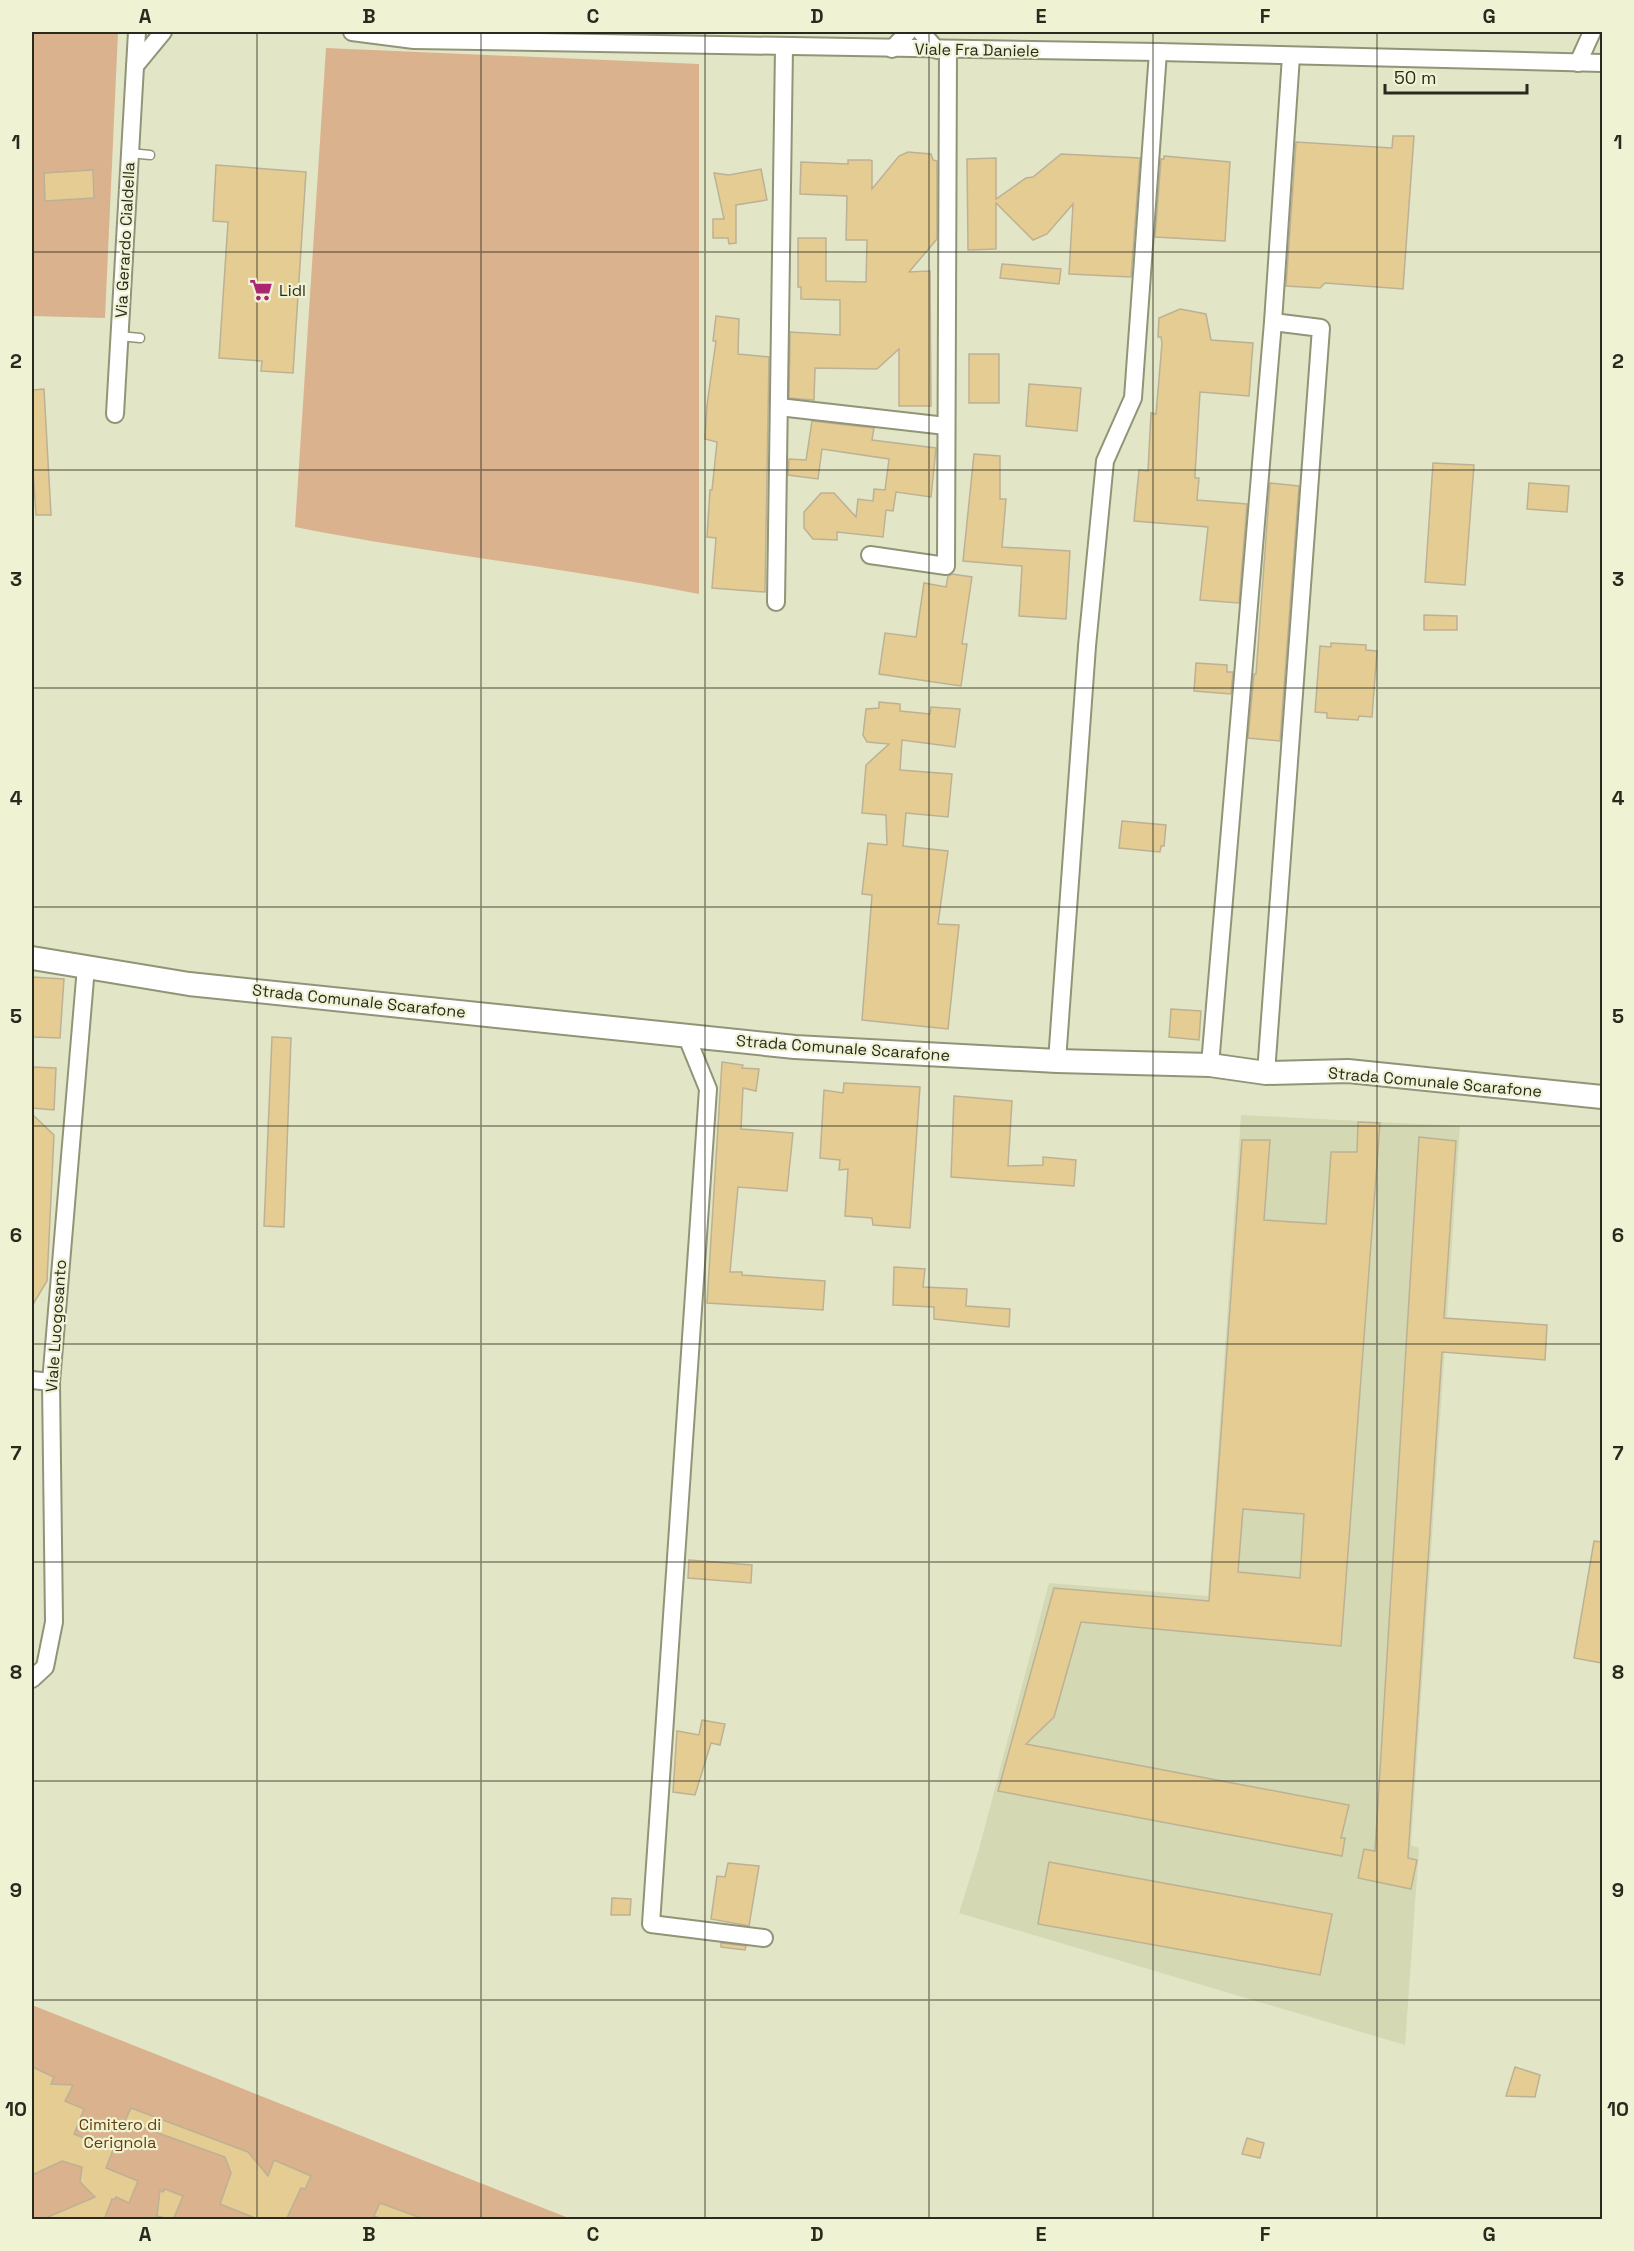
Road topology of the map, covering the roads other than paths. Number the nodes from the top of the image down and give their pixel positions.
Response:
1 (137, 32) edge
2 (163, 32) edge
3 (352, 32) edge
4 (908, 32) edge
5 (915, 32) edge
6 (921, 32) edge
7 (1592, 32) edge
8 (784, 47) junction
9 (892, 49) junction
10 (918, 49) junction
11 (942, 50) junction
12 (1158, 52) junction
13 (1291, 56) junction
14 (1578, 63) junction
15 (1602, 63) edge
16 (135, 66) junction
17 (130, 153) junction
18 (150, 155) dead end
19 (1273, 322) junction
20 (119, 336) junction
21 (140, 338) dead end
22 (779, 407) junction
23 (115, 414) dead end
24 (946, 426) junction
25 (870, 555) dead end
26 (776, 602) dead end
27 (32, 958) edge
28 (86, 967) junction
29 (686, 1035) junction
30 (1057, 1061) junction
31 (1210, 1065) junction
32 (1266, 1073) junction
33 (1602, 1097) edge
34 (32, 1380) edge
35 (51, 1382) junction
36 (32, 1679) edge
37 (764, 1938) dead end

1 - 16 street, Via Gerardo Cialdella
2 - 16 street
3 - 8 street, Viale Fra Daniele
4 - 9 street
5 - 10 street
6 - 11 street
7 - 14 street
8 - 9 street, Viale Fra Daniele
8 - 22 street
9 - 10 street, Viale Fra Daniele
10 - 11 street, Viale Fra Daniele
11 - 12 street, Viale Fra Daniele
11 - 24 street
12 - 13 street, Viale Fra Daniele
12 - 30 street
13 - 14 street, Viale Fra Daniele
13 - 19 street
14 - 15 street, Viale Fra Daniele
16 - 17 street, Via Gerardo Cialdella
17 - 18 lane
17 - 20 street, Via Gerardo Cialdella
19 - 31 street
19 - 32 street
20 - 21 lane
20 - 23 street, Via Gerardo Cialdella
22 - 24 street
22 - 26 street
24 - 25 street
27 - 28 street, Strada Comunale Scarafone
28 - 29 street, Strada Comunale Scarafone
28 - 35 street, Viale Luogosanto
29 - 30 street, Strada Comunale Scarafone
29 - 37 street
30 - 31 street, Strada Comunale Scarafone
31 - 32 street, Strada Comunale Scarafone
32 - 33 street, Strada Comunale Scarafone
34 - 35 street
35 - 36 street, Viale Luogosanto

